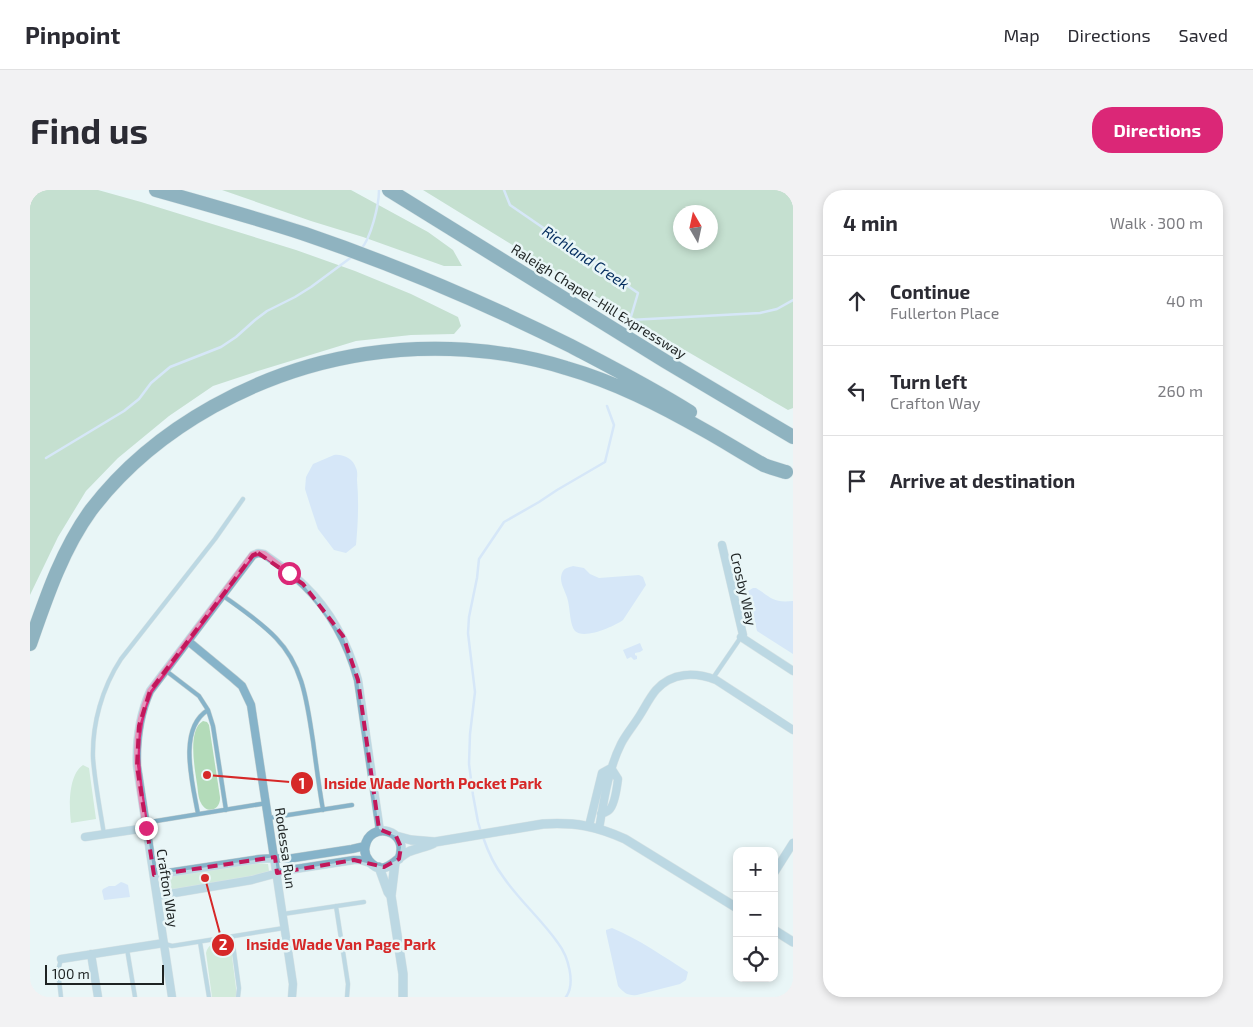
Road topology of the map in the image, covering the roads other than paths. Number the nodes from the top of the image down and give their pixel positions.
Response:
1 (156, 190) edge
2 (389, 190) edge
3 (793, 438) edge
4 (790, 474) edge
5 (243, 499) dead end
6 (722, 545) dead end
7 (222, 595) junction
8 (741, 637) junction
9 (188, 641) junction
10 (30, 644) edge
11 (165, 670) junction
12 (793, 671) edge
13 (713, 678) junction
14 (208, 710) junction
15 (793, 730) edge
16 (611, 768) junction
17 (596, 796) junction
18 (605, 797) junction
19 (614, 799) junction
20 (267, 803) junction
21 (352, 805) dead end
22 (226, 810) junction
23 (323, 810) junction
24 (198, 814) junction
25 (601, 814) junction
26 (269, 818) junction
27 (589, 826) junction
28 (146, 828) junction
29 (599, 829) junction
30 (380, 831) junction
31 (104, 834) junction
32 (396, 836) junction
33 (85, 837) dead end
34 (435, 842) junction
35 (365, 846) junction
36 (792, 848) edge
37 (275, 858) junction
38 (397, 861) junction
39 (375, 865) junction
40 (778, 867) edge
41 (277, 873) junction
42 (154, 875) junction
43 (157, 896) junction
44 (391, 896) junction
45 (364, 902) dead end
46 (336, 906) junction
47 (733, 906) edge
48 (283, 914) junction
49 (285, 928) junction
50 (778, 933) edge
51 (232, 937) junction
52 (200, 942) junction
53 (793, 942) edge
54 (164, 943) junction
55 (127, 949) junction
56 (91, 954) junction
57 (61, 959) joint
58 (61, 997) edge
59 (98, 997) edge
60 (135, 997) edge
61 (172, 997) edge
62 (209, 997) edge
63 (238, 997) edge
64 (292, 997) edge
65 (347, 997) edge
66 (404, 997) edge

1 - 4 highway
2 - 3 highway, Raleigh Chapel–Hill Expressway
4 - 10 highway
5 - 31 lane
6 - 8 street, Crosby Way
7 - 9 street, Crafton Way
7 - 23 lane
7 - 30 street, Crafton Way
8 - 12 street, Crosby Way
8 - 13 lane
9 - 11 street, Crafton Way
9 - 20 street, Rodessa Run
11 - 14 lane
11 - 28 street, Crafton Way
13 - 15 street
13 - 16 street
14 - 22 lane
14 - 24 lane
16 - 17 street
16 - 18 street
16 - 19 street
17 - 18 street
17 - 27 street
18 - 19 street
18 - 25 street
19 - 25 street
20 - 22 lane
20 - 26 street, Rodessa Run
21 - 23 lane
22 - 24 lane
23 - 26 lane
24 - 28 lane
25 - 29 street
26 - 37 street, Rodessa Run
27 - 29 street
27 - 34 street
28 - 31 street
28 - 42 street, Crafton Way
29 - 47 street
30 - 32 street
30 - 35 street
31 - 33 street
32 - 34 street
32 - 38 street
34 - 38 street
35 - 37 street
35 - 39 street
36 - 40 street
37 - 41 street, Rodessa Run
37 - 42 street
38 - 39 street
38 - 44 street
39 - 41 street
39 - 44 street
41 - 43 street
41 - 48 street, Rodessa Run
42 - 43 street, Crafton Way
43 - 54 street, Crafton Way
44 - 66 street
45 - 46 lane
46 - 48 lane
46 - 65 lane
48 - 49 street, Rodessa Run
49 - 51 lane
49 - 64 street, Rodessa Run
50 - 53 street
51 - 52 lane
51 - 63 lane
52 - 54 lane
52 - 62 lane
54 - 55 street
54 - 61 street, Crafton Way
55 - 56 street
55 - 60 lane
56 - 57 street
56 - 59 street
57 - 58 lane

